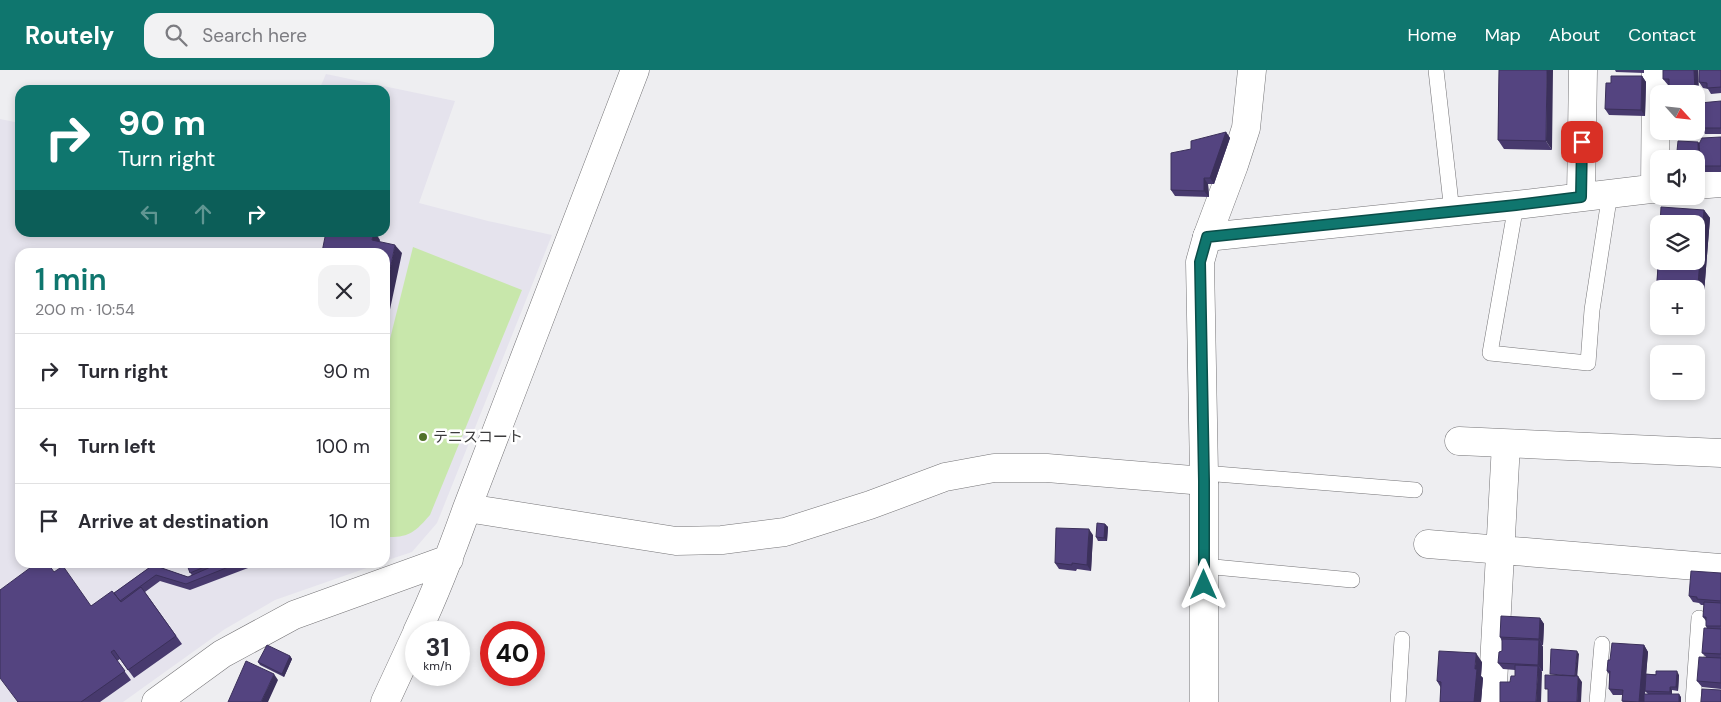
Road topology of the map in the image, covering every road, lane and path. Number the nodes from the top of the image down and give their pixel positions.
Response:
1 (635, 70) edge
2 (1252, 70) edge
3 (1436, 70) edge
4 (1583, 70) edge
5 (1656, 70) edge
6 (1657, 150) edge
7 (1721, 183) edge
8 (1705, 184) edge
9 (1650, 190) edge
10 (1610, 194) junction
11 (1581, 197) junction
12 (1516, 205) junction
13 (1452, 212) junction
14 (1207, 237) junction
15 (1459, 441) dead end
16 (1506, 444) junction
17 (1721, 453) edge
18 (1204, 477) junction
19 (1415, 490) dead end
20 (467, 508) junction
21 (1428, 544) dead end
22 (1500, 550) junction
23 (449, 559) junction
24 (1204, 566) junction
25 (1721, 568) edge
26 (1352, 580) dead end
27 (1699, 618) dead end
28 (423, 621) edge
29 (1402, 639) dead end
30 (1602, 644) dead end
31 (405, 660) edge
32 (156, 702) edge
33 (385, 702) edge
34 (1204, 702) edge
35 (1398, 702) edge
36 (1492, 702) edge
37 (1597, 702) edge
38 (1692, 702) edge

1 - 20 street
2 - 14 street
3 - 13 lane
4 - 11 street
5 - 6 street
7 - 8 street
9 - 10 street
10 - 11 street
10 - 12 lane
11 - 12 street
12 - 13 street
13 - 14 street
14 - 18 street
15 - 16 street
16 - 17 street
16 - 22 street
18 - 19 lane
18 - 20 street
18 - 24 street
20 - 23 street
21 - 22 street
22 - 25 street
22 - 36 street
23 - 28 street
23 - 32 street
24 - 26 lane
24 - 34 street
27 - 38 lane
29 - 35 lane
30 - 37 lane
31 - 33 street

